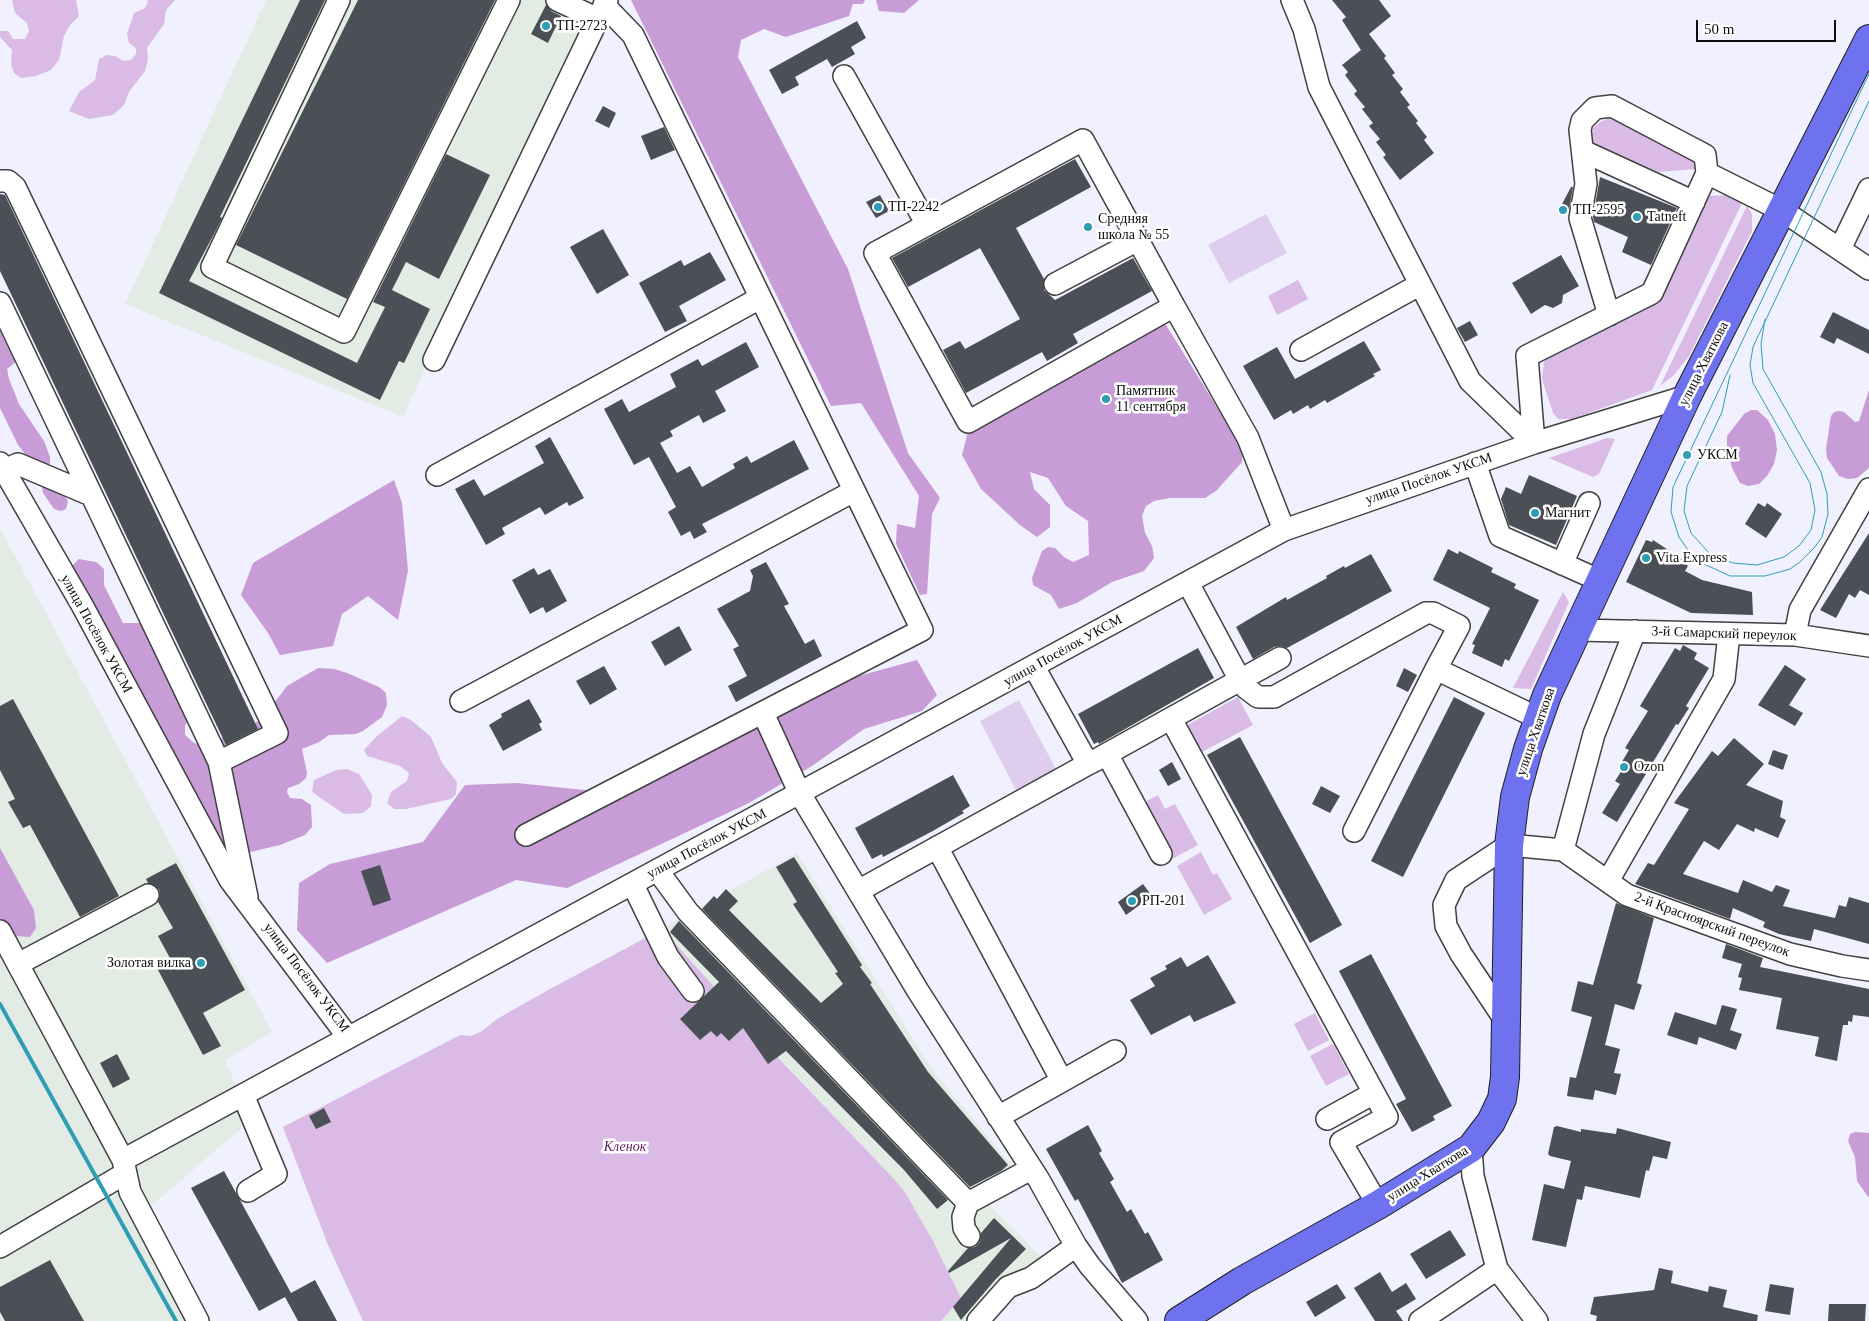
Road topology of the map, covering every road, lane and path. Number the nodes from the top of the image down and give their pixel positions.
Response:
1 (339, 0) edge
2 (509, 0) edge
3 (557, 0) edge
4 (1292, 0) edge
5 (603, 8) edge
6 (1869, 39) edge
7 (844, 76) dead end
8 (1583, 151) junction
9 (1707, 173) junction
10 (0, 181) edge
11 (1869, 189) edge
12 (1694, 202) junction
13 (1783, 210) junction
14 (927, 224) junction
15 (1138, 240) junction
16 (1840, 249) junction
17 (1869, 269) edge
18 (1055, 284) dead end
19 (1419, 285) junction
20 (760, 298) junction
21 (0, 303) edge
22 (1174, 306) junction
23 (1609, 315) junction
24 (1301, 350) dead end
25 (434, 360) dead end
26 (1687, 396) junction
27 (1534, 443) junction
28 (1475, 463) junction
29 (2, 467) edge
30 (437, 475) dead end
31 (1869, 489) edge
32 (854, 491) junction
33 (92, 495) junction
34 (1588, 503) dead end
35 (1284, 530) junction
36 (1562, 564) junction
37 (1601, 581) junction
38 (1188, 583) junction
39 (1578, 630) junction
40 (1635, 631) junction
41 (1729, 634) junction
42 (1795, 635) junction
43 (1869, 646) edge
44 (1280, 658) dead end
45 (1034, 667) junction
46 (1436, 669) junction
47 (1240, 680) junction
48 (460, 701) dead end
49 (763, 713) junction
50 (1538, 718) junction
51 (1171, 719) junction
52 (1107, 754) junction
53 (219, 762) junction
54 (1088, 764) junction
55 (800, 794) junction
56 (1354, 831) dead end
57 (526, 835) dead end
58 (1509, 845) junction
59 (937, 848) junction
60 (1563, 850) junction
61 (1161, 854) dead end
62 (658, 871) junction
63 (1608, 882) junction
64 (633, 885) junction
65 (858, 891) junction
66 (148, 895) dead end
67 (248, 902) junction
68 (0, 931) edge
69 (18, 964) junction
70 (1869, 970) edge
71 (693, 991) dead end
72 (1506, 1020) junction
73 (348, 1038) junction
74 (1115, 1052) dead end
75 (1062, 1081) junction
76 (1374, 1093) junction
77 (243, 1094) junction
78 (998, 1117) junction
79 (1327, 1119) dead end
80 (1472, 1148) junction
81 (125, 1166) junction
82 (1031, 1169) junction
83 (248, 1191) dead end
84 (968, 1203) junction
85 (1378, 1205) junction
86 (969, 1236) dead end
87 (1076, 1246) junction
88 (0, 1247) edge
89 (1497, 1269) junction
90 (198, 1321) edge
91 (978, 1321) edge
92 (1137, 1321) edge
93 (1180, 1321) edge
94 (1420, 1321) edge
95 (1537, 1321) edge

1 - 2 street
3 - 5 street
4 - 19 street
5 - 20 street
5 - 25 street
6 - 13 main road, улица Хваткова
7 - 14 street
8 - 9 street
8 - 12 street
8 - 23 street
9 - 12 street
9 - 13 street
10 - 53 street
11 - 16 street
12 - 23 street
13 - 16 street
13 - 26 main road, улица Хваткова
14 - 15 street
14 - 22 street
15 - 18 street
15 - 22 street
16 - 17 street
19 - 24 street
19 - 27 street
20 - 30 street
20 - 32 street
21 - 33 street
22 - 35 street
23 - 27 street
26 - 27 street, улица Посёлок УКСМ
26 - 37 main road, улица Хваткова
27 - 28 street, улица Посёлок УКСМ
28 - 35 street, улица Посёлок УКСМ
28 - 36 street
29 - 33 street
29 - 67 street, улица Посёлок УКСМ
31 - 42 street
32 - 48 street
32 - 49 street
33 - 53 street
34 - 36 street
35 - 38 street, улица Посёлок УКСМ
36 - 37 street
37 - 39 main road, улица Хваткова
38 - 45 street, улица Посёлок УКСМ
38 - 47 street
39 - 40 street, 3-й Самарский переулок
39 - 50 main road, улица Хваткова
40 - 41 street, 3-й Самарский переулок
40 - 60 street
41 - 42 street, 3-й Самарский переулок
41 - 63 street
42 - 43 street, 3-й Самарский переулок
44 - 47 street
45 - 54 street
45 - 55 street, улица Посёлок УКСМ
46 - 47 street
46 - 50 street
46 - 56 street
47 - 51 street
49 - 55 street
49 - 57 street
50 - 58 main road, улица Хваткова
51 - 52 street
51 - 76 street
52 - 54 street
52 - 61 street
53 - 67 street
54 - 59 street
55 - 62 street, улица Посёлок УКСМ
55 - 65 street
58 - 60 street
58 - 72 main road, улица Хваткова
58 - 72 street
59 - 65 street
59 - 75 street
60 - 63 street, 2-й Красноярский переулок
62 - 64 street, улица Посёлок УКСМ
62 - 84 street
63 - 70 street, 2-й Красноярский переулок
64 - 71 street
64 - 73 street, улица Посёлок УКСМ
65 - 78 street
66 - 69 street
67 - 73 street, улица Посёлок УКСМ
68 - 69 street
69 - 81 street
72 - 80 main road, улица Хваткова
73 - 77 street
74 - 75 street
75 - 78 street
76 - 79 street
76 - 85 street
77 - 81 street
77 - 83 street
78 - 82 street
80 - 85 main road, улица Хваткова
80 - 89 street
81 - 88 street
81 - 90 street
82 - 84 street
82 - 87 street
84 - 86 street
85 - 93 main road, улица Хваткова
87 - 91 street
87 - 92 street
89 - 94 street
89 - 95 street

